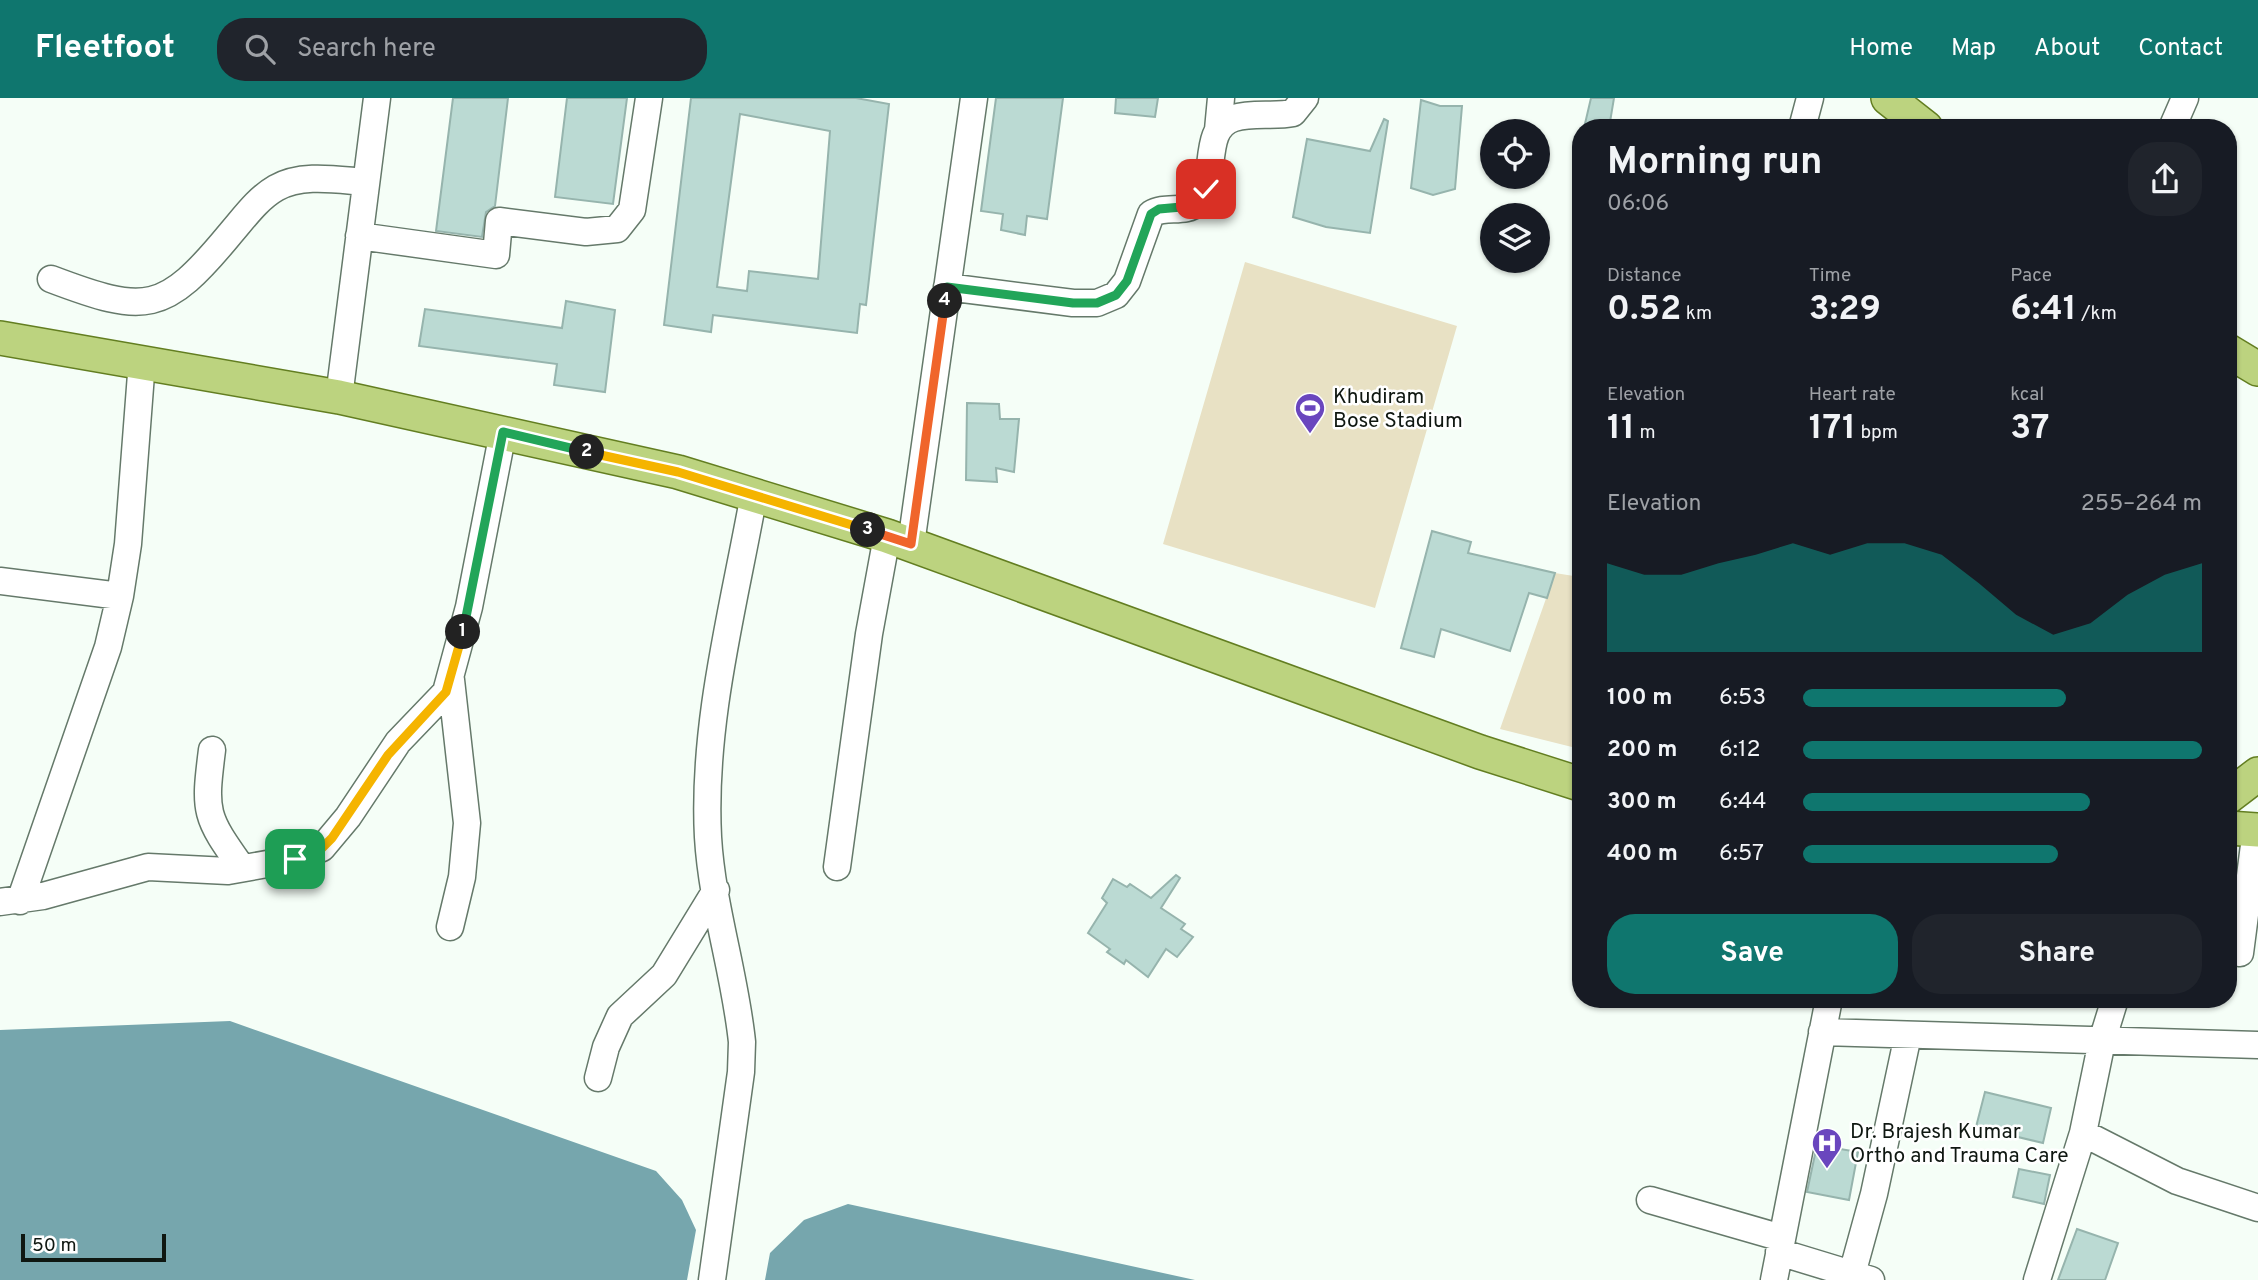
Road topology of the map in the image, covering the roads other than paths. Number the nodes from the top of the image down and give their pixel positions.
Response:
1 (377, 98) edge
2 (649, 98) edge
3 (974, 98) edge
4 (1222, 98) edge
5 (1305, 98) edge
6 (1810, 98) edge
7 (1888, 98) edge
8 (2185, 98) edge
9 (1804, 119) edge
10 (1915, 119) edge
11 (2176, 119) edge
12 (1218, 130) junction
13 (366, 182) junction
14 (359, 236) junction
15 (51, 279) dead end
16 (947, 287) junction
17 (0, 338) edge
18 (2237, 356) edge
19 (142, 361) junction
20 (2258, 369) edge
21 (339, 397) junction
22 (503, 432) junction
23 (754, 495) junction
24 (899, 540) junction
25 (0, 580) edge
26 (121, 596) junction
27 (451, 680) junction
28 (212, 750) dead end
29 (2258, 774) edge
30 (1572, 781) edge
31 (2237, 790) edge
32 (2247, 830) edge
33 (837, 867) dead end
34 (242, 869) junction
35 (716, 890) junction
36 (10, 901) edge
37 (450, 928) dead end
38 (2242, 953) edge
39 (1827, 1008) edge
40 (2112, 1008) edge
41 (1822, 1032) junction
42 (1908, 1035) junction
43 (2102, 1041) junction
44 (2258, 1045) edge
45 (598, 1078) dead end
46 (2083, 1133) junction
47 (1650, 1200) dead end
48 (2258, 1208) edge
49 (1781, 1245) junction
50 (1861, 1277) edge
51 (712, 1280) edge
52 (1774, 1280) edge
53 (2037, 1280) edge

1 - 13 street
2 - 14 street
3 - 16 street
4 - 12 street
5 - 12 street
6 - 9 street
7 - 10 main road
8 - 11 street
12 - 16 street
13 - 14 street
13 - 15 street
14 - 21 street
16 - 24 street
17 - 19 main road
18 - 20 main road
19 - 21 main road
19 - 26 street
21 - 22 main road
22 - 23 main road
22 - 27 street
23 - 24 main road
23 - 35 street
24 - 30 main road
24 - 33 street
25 - 26 street
26 - 36 street
27 - 34 street
27 - 37 street
28 - 34 street
29 - 31 main road
32 - 38 street
34 - 36 street
35 - 45 street
35 - 51 street
39 - 41 street
40 - 43 street
41 - 42 street
41 - 49 street
42 - 43 street
42 - 50 street
43 - 44 street
43 - 46 street
46 - 48 street
46 - 53 street
47 - 49 street
49 - 50 street
49 - 52 street

